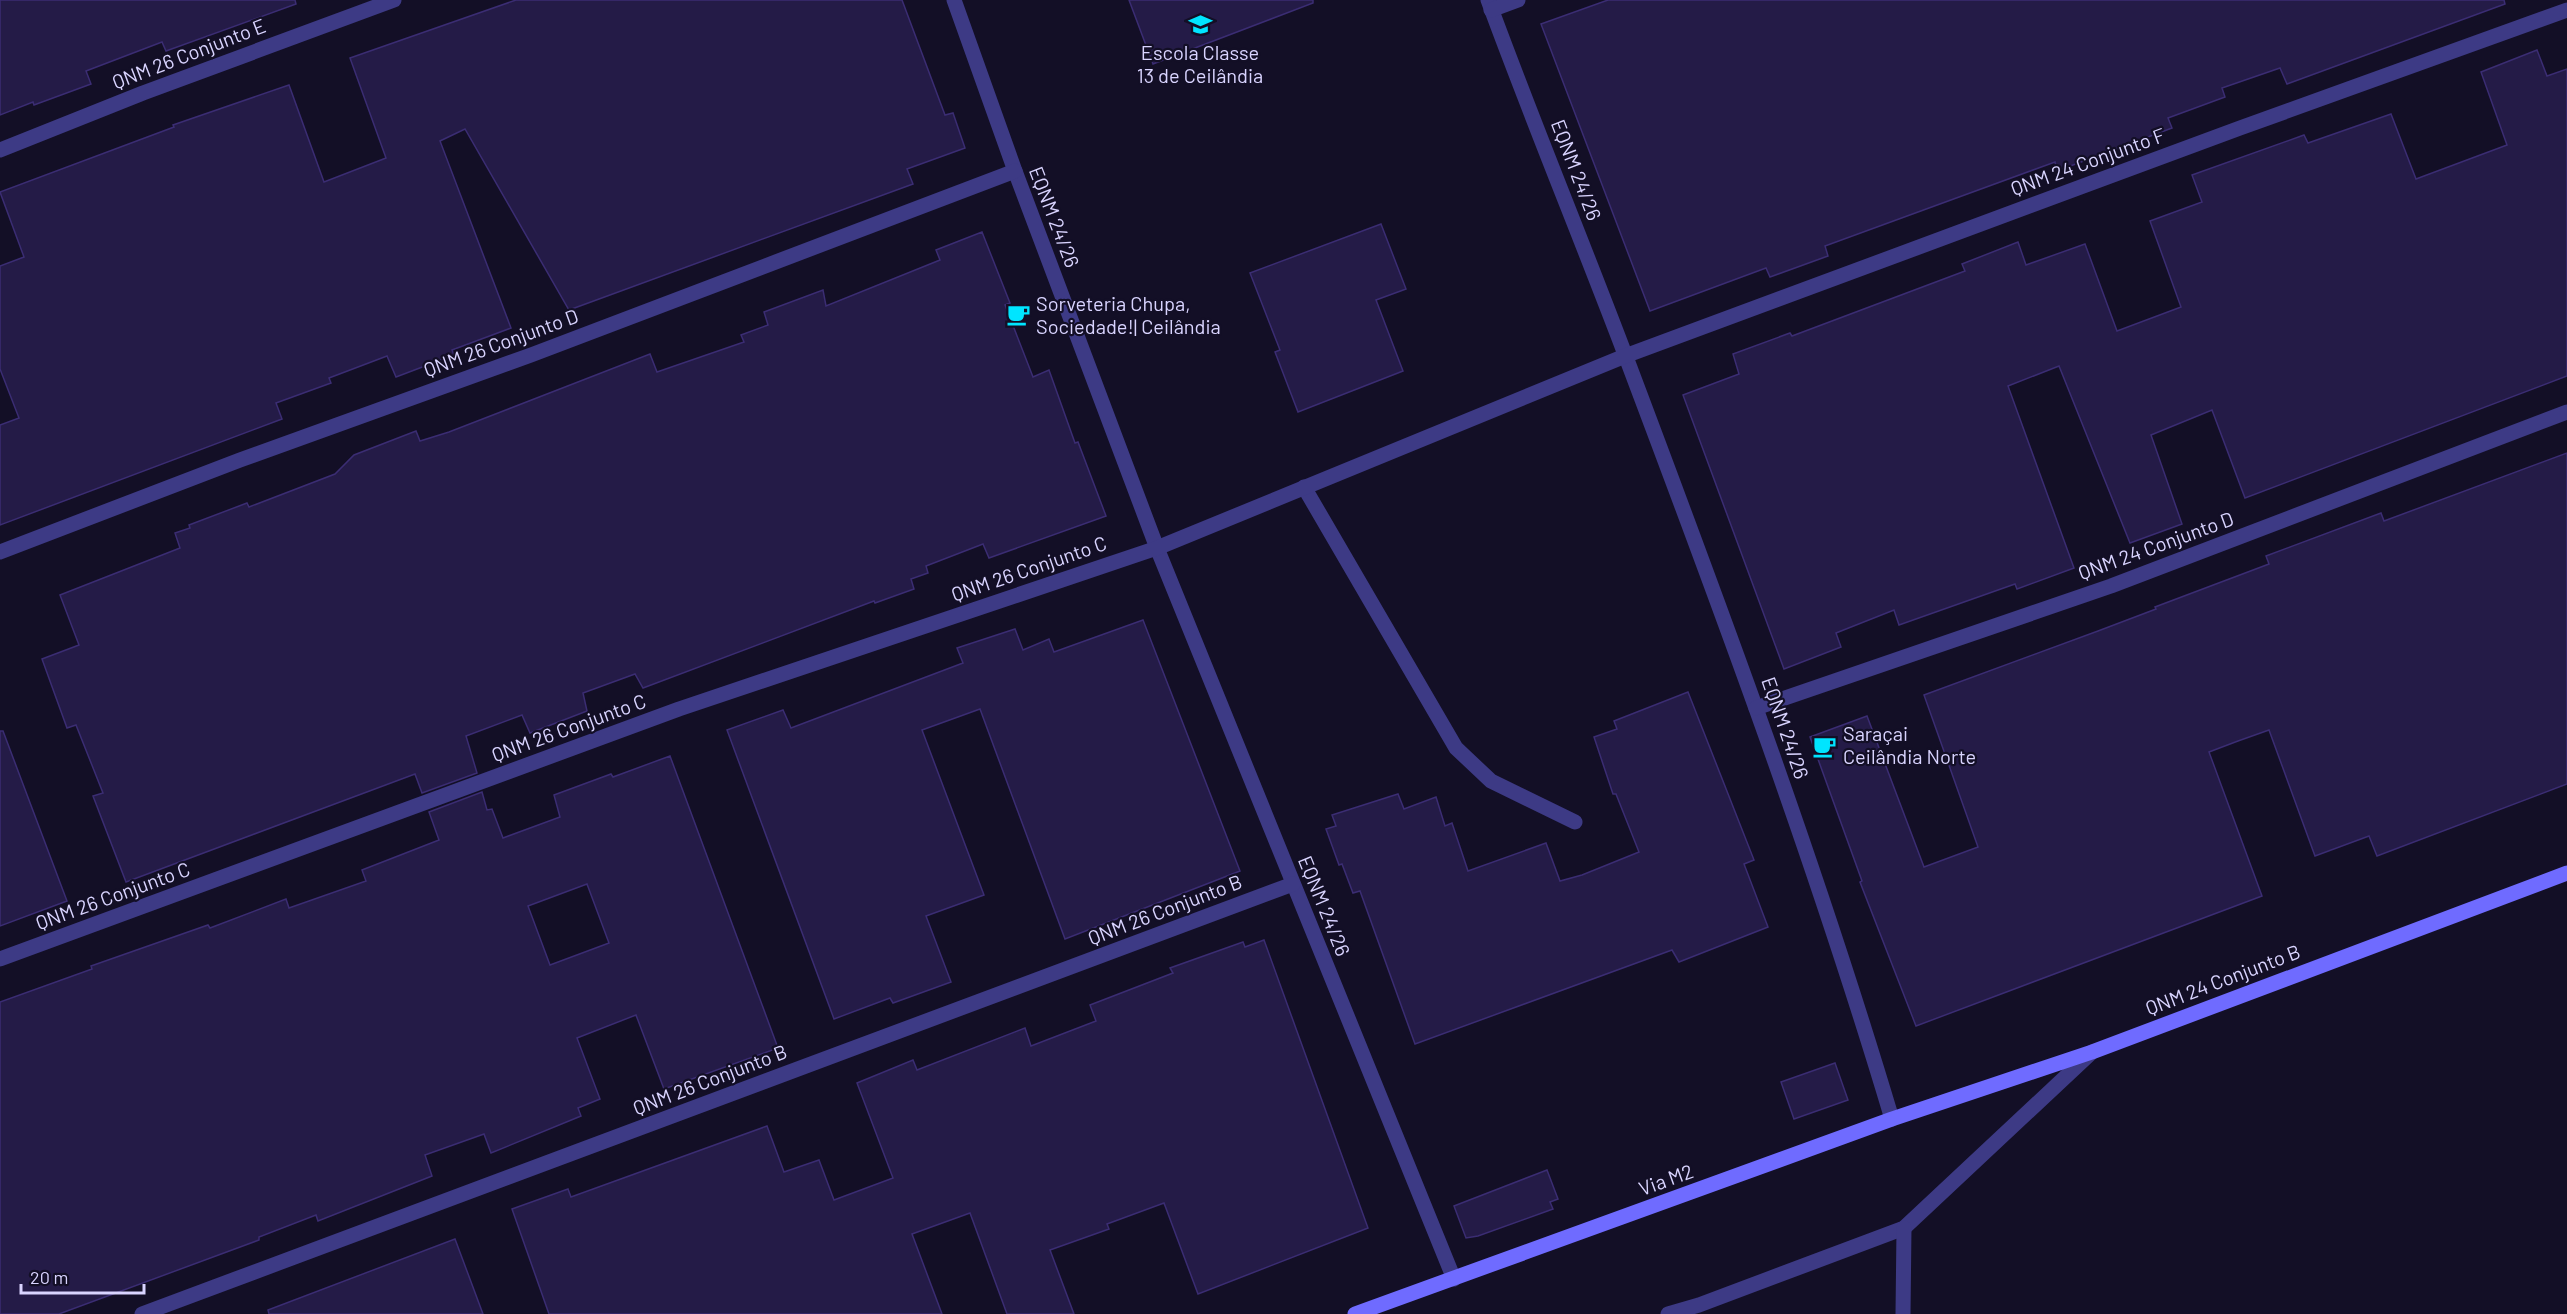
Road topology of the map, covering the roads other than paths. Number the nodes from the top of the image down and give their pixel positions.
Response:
1 (394, 0) edge
2 (954, 0) edge
3 (1518, 0) edge
4 (1490, 5) edge
5 (2567, 10) edge
6 (0, 150) edge
7 (1015, 171) junction
8 (1626, 356) junction
9 (2567, 412) edge
10 (1304, 487) junction
11 (1157, 548) junction
12 (0, 552) edge
13 (1756, 708) junction
14 (1575, 822) dead end
15 (2564, 875) edge
16 (1293, 884) junction
17 (0, 959) edge
18 (2092, 1052) junction
19 (1892, 1119) junction
20 (1904, 1228) junction
21 (1454, 1279) junction
22 (1700, 1309) edge
23 (142, 1314) edge
24 (1355, 1314) edge
25 (1668, 1314) edge
26 (1903, 1314) edge

1 - 6 street, QNM 26 Conjunto E
2 - 7 street, EQNM 24/26
3 - 4 street
4 - 8 street, EQNM 24/26
5 - 8 street, QNM 24 Conjunto F
7 - 11 street, EQNM 24/26
7 - 12 street, QNM 26 Conjunto D
8 - 10 street
8 - 13 street, EQNM 24/26
9 - 13 street, QNM 24 Conjunto D
10 - 11 street
10 - 14 street
11 - 16 street, EQNM 24/26
11 - 17 street, QNM 26 Conjunto C
13 - 19 street, EQNM 24/26
15 - 18 main road, QNM 24 Conjunto B
16 - 21 street, EQNM 24/26
16 - 23 street, QNM 26 Conjunto B
18 - 19 main road, QNM 24 Conjunto B
18 - 20 street
19 - 21 main road, Via M2
20 - 22 street
20 - 26 street
21 - 24 main road, Via M2
22 - 25 street

